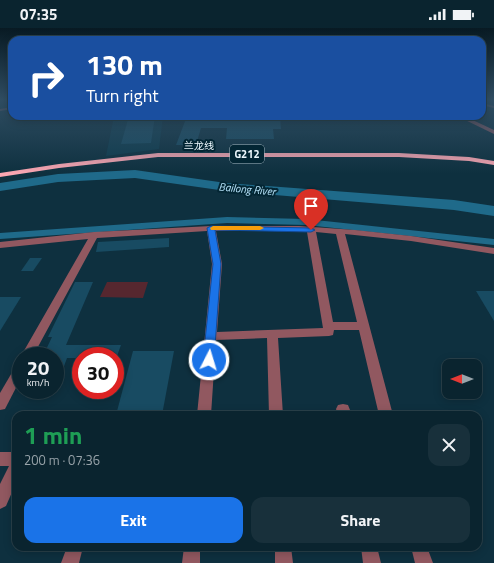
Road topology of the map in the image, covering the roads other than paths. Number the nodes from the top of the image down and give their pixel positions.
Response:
1 (477, 124) edge
2 (494, 132) edge
3 (494, 163) edge
4 (0, 175) edge
5 (211, 228) junction
6 (311, 230) junction
7 (340, 232) junction
8 (94, 235) junction
9 (0, 245) edge
10 (494, 251) edge
11 (328, 326) junction
12 (363, 326) junction
13 (272, 334) junction
14 (211, 336) junction
15 (32, 347) edge
16 (12, 383) edge
17 (0, 405) edge
18 (204, 411) edge
19 (276, 411) edge
20 (385, 411) edge
21 (0, 459) edge
22 (12, 459) edge
23 (12, 475) edge
24 (0, 501) edge
25 (74, 551) edge
26 (192, 551) edge
27 (283, 551) edge
28 (370, 551) edge
29 (421, 551) edge
30 (70, 563) edge
31 (191, 563) edge
32 (284, 563) edge
33 (372, 563) edge
34 (424, 563) edge

1 - 2 street
3 - 4 highway, 兰龙线 / G212
5 - 6 street
5 - 8 street
5 - 14 street
6 - 7 street
6 - 11 street
7 - 10 street
7 - 12 street
8 - 9 street
8 - 15 street
11 - 12 street
11 - 13 street
12 - 20 street
13 - 14 street
13 - 19 street
14 - 18 street
16 - 17 street
21 - 22 street
23 - 24 street
25 - 30 street
26 - 31 street
27 - 32 street
28 - 33 street
29 - 34 street

